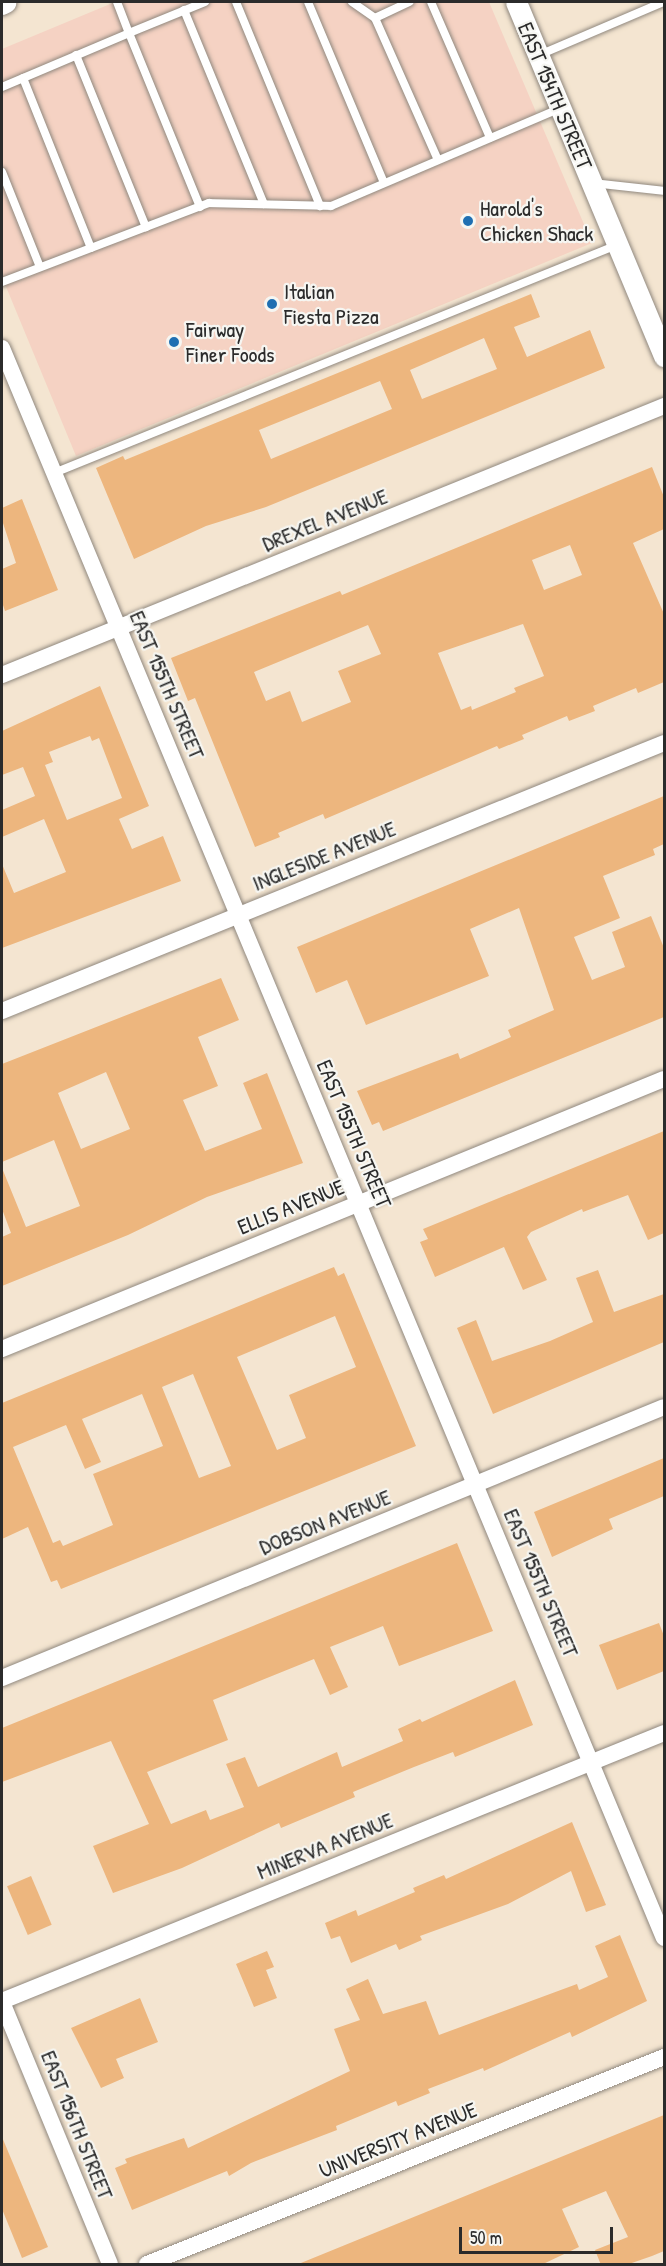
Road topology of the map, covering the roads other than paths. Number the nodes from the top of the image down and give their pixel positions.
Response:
1 (6, 2) edge
2 (117, 2) edge
3 (205, 2) edge
4 (236, 2) edge
5 (308, 2) edge
6 (352, 2) edge
7 (409, 2) edge
8 (431, 2) edge
9 (516, 2) edge
10 (663, 2) edge
11 (2, 3) edge
12 (184, 10) junction
13 (375, 18) junction
14 (129, 33) junction
15 (76, 55) junction
16 (539, 56) junction
17 (23, 78) junction
18 (2, 87) edge
19 (561, 108) junction
20 (490, 138) junction
21 (438, 160) junction
22 (2, 172) edge
23 (384, 183) junction
24 (592, 183) junction
25 (664, 191) edge
26 (264, 204) junction
27 (320, 206) junction
28 (200, 207) junction
29 (146, 227) junction
30 (618, 245) junction
31 (91, 248) junction
32 (40, 267) junction
33 (2, 282) edge
34 (2, 348) edge
35 (664, 356) edge
36 (664, 406) edge
37 (54, 473) junction
38 (119, 629) junction
39 (2, 675) edge
40 (664, 743) edge
41 (238, 915) junction
42 (2, 1011) edge
43 (664, 1079) edge
44 (358, 1204) junction
45 (2, 1349) edge
46 (664, 1407) edge
47 (476, 1485) junction
48 (2, 1678) edge
49 (664, 1733) edge
50 (592, 1763) junction
51 (664, 1938) edge
52 (2, 2002) edge
53 (664, 2057) edge
54 (110, 2265) edge
55 (147, 2265) edge

1 - 11 main road
2 - 14 lane
3 - 12 lane
4 - 27 lane
5 - 23 lane
6 - 13 lane
7 - 13 lane
8 - 20 lane
9 - 16 street, EAST 154TH STREET
10 - 16 lane
12 - 14 lane
12 - 26 lane
13 - 21 lane
14 - 15 lane
14 - 28 lane
15 - 17 lane
15 - 29 lane
16 - 19 street, EAST 154TH STREET
17 - 18 lane
17 - 31 lane
19 - 20 lane
19 - 24 street, EAST 154TH STREET
20 - 21 lane
21 - 23 lane
22 - 32 lane
23 - 27 lane
24 - 25 lane
24 - 30 street, EAST 154TH STREET
26 - 27 lane
26 - 28 lane
28 - 29 lane
29 - 31 lane
30 - 35 street, EAST 154TH STREET
30 - 37 lane
31 - 32 lane
32 - 33 lane
34 - 37 street, EAST 155TH STREET
36 - 38 street, DREXEL AVENUE
37 - 38 street, EAST 155TH STREET
38 - 39 street, DREXEL AVENUE
38 - 41 street, EAST 155TH STREET
40 - 41 street, INGLESIDE AVENUE
41 - 42 street, INGLESIDE AVENUE
41 - 44 street, EAST 155TH STREET
43 - 44 street, ELLIS AVENUE
44 - 45 street, ELLIS AVENUE
44 - 47 street, EAST 155TH STREET
46 - 47 street, DOBSON AVENUE
47 - 48 street, DOBSON AVENUE
47 - 50 street, EAST 155TH STREET
49 - 50 street, MINERVA AVENUE
50 - 51 street, EAST 155TH STREET
50 - 52 street, MINERVA AVENUE
52 - 54 street, EAST 156TH STREET
53 - 55 street, UNIVERSITY AVENUE

